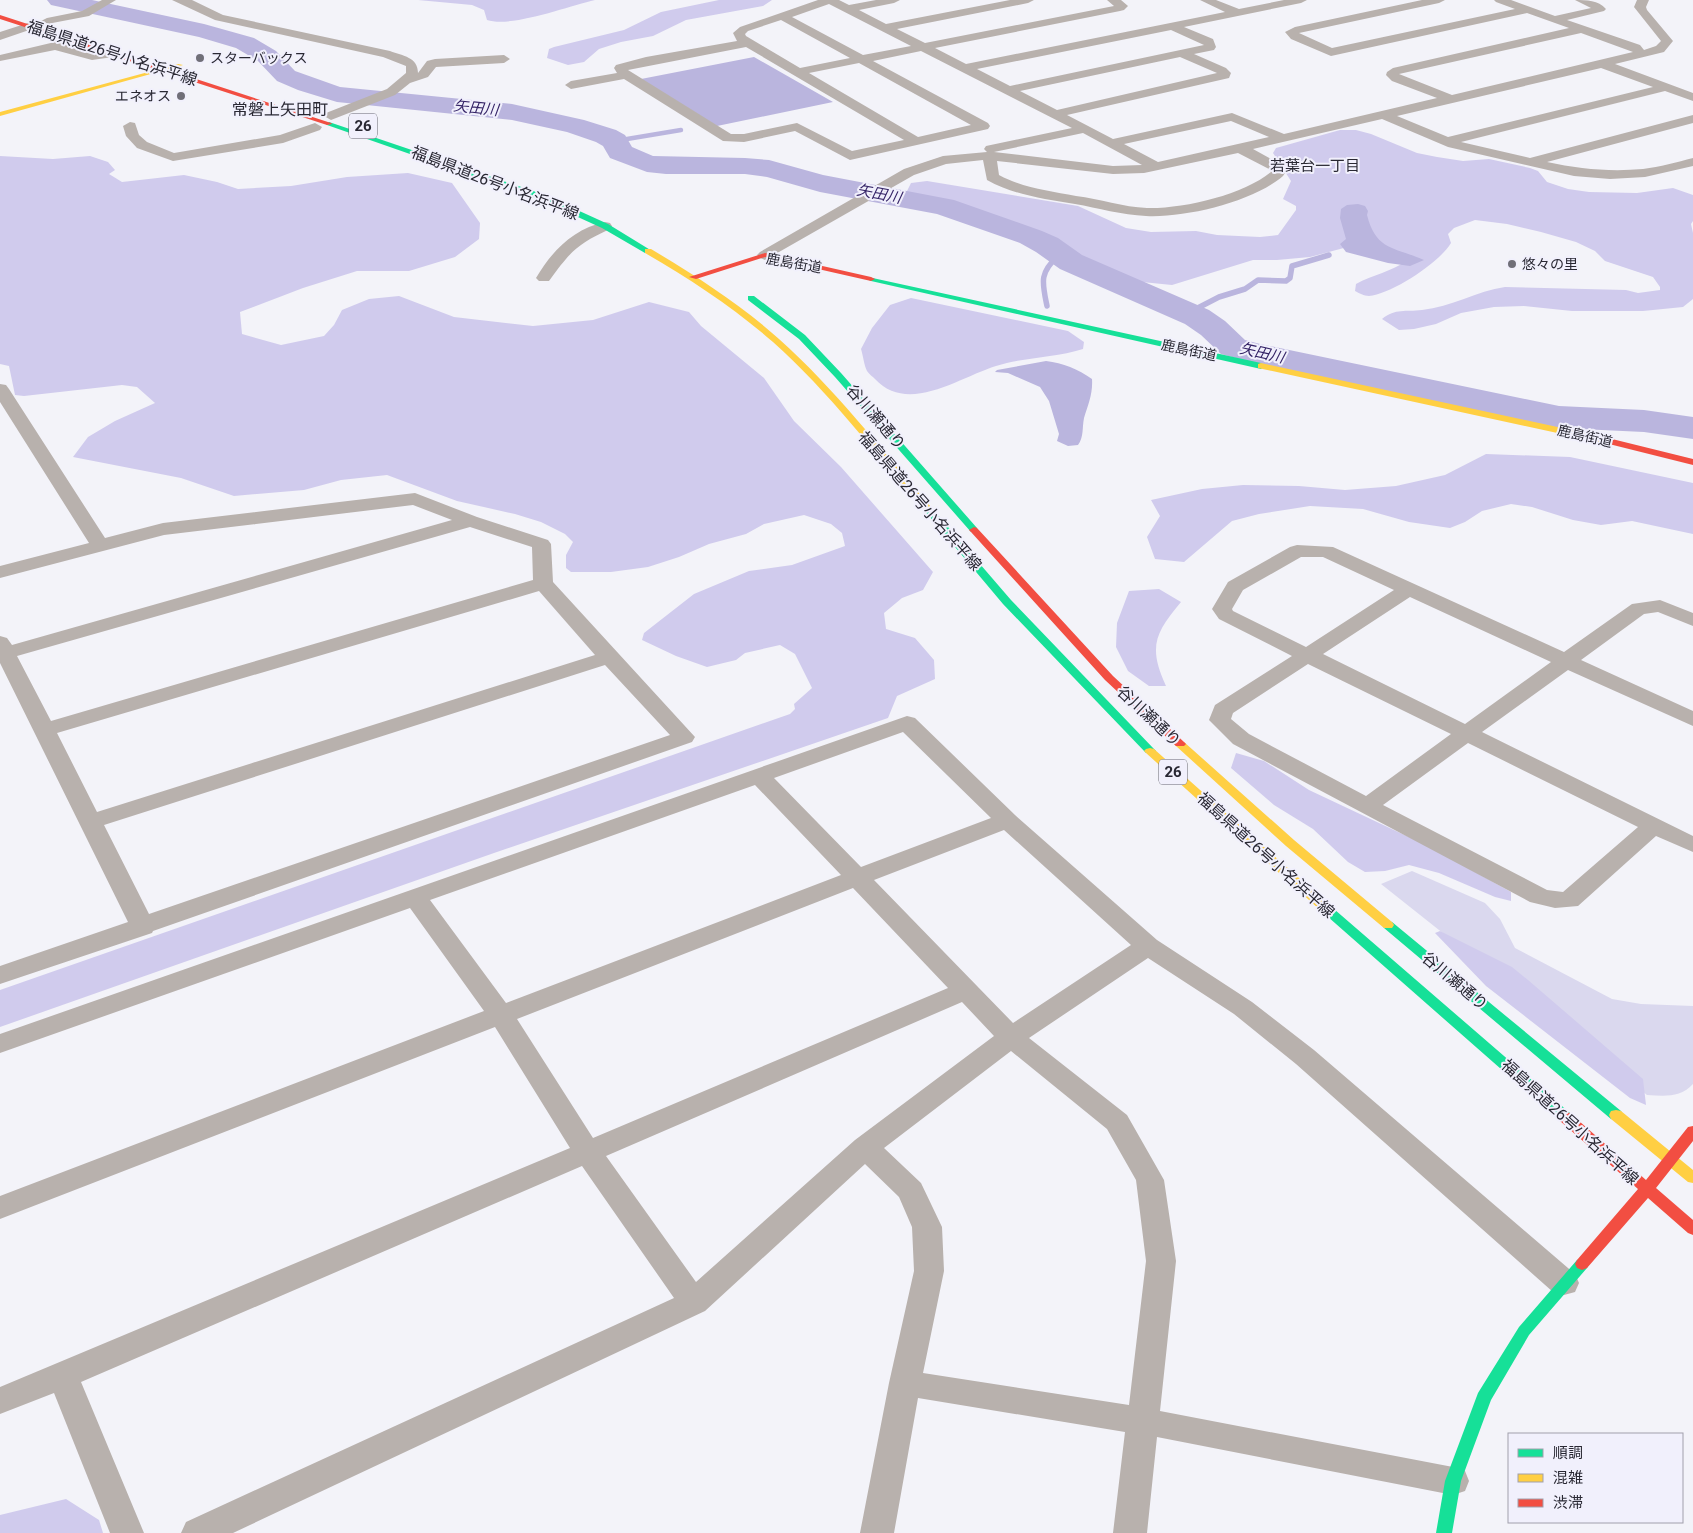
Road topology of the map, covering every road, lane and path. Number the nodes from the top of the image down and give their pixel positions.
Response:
1 (178, 0) edge
2 (829, 0) edge
3 (894, 0) edge
4 (1028, 0) edge
5 (1113, 0) edge
6 (1206, 0) edge
7 (1301, 0) edge
8 (1439, 0) edge
9 (1500, 0) edge
10 (1581, 0) edge
11 (1643, 0) edge
12 (101, 5) edge
13 (0, 9) edge
14 (846, 9) junction
15 (1527, 10) junction
16 (1238, 13) junction
17 (782, 16) junction
18 (0, 17) edge
19 (1555, 19) junction
20 (48, 21) junction
21 (31, 26) junction
22 (1172, 26) junction
23 (884, 28) junction
24 (1582, 29) junction
25 (0, 36) edge
26 (746, 42) junction
27 (923, 48) junction
28 (113, 53) junction
29 (1181, 53) junction
30 (1635, 56) junction
31 (2, 58) dead end
32 (504, 59) dead end
33 (860, 60) junction
34 (1600, 63) junction
35 (145, 64) junction
36 (162, 64) junction
37 (965, 68) junction
38 (797, 72) junction
39 (626, 75) junction
40 (406, 80) junction
41 (571, 85) dead end
42 (1666, 87) junction
43 (1008, 90) junction
44 (1693, 97) edge
45 (1448, 98) junction
46 (0, 106) edge
47 (0, 114) edge
48 (1055, 114) junction
49 (1382, 114) junction
50 (331, 116) junction
51 (1693, 119) edge
52 (130, 126) dead end
53 (315, 127) dead end
54 (1085, 129) junction
55 (1282, 138) junction
56 (291, 141) junction
57 (916, 141) junction
58 (1446, 141) junction
59 (1112, 144) junction
60 (264, 146) dead end
61 (1240, 148) junction
62 (214, 151) junction
63 (987, 154) junction
64 (193, 158) dead end
65 (1530, 162) junction
66 (1693, 162) edge
67 (1156, 167) junction
68 (554, 190) dead end
69 (605, 226) junction
70 (765, 255) junction
71 (699, 261) dead end
72 (715, 270) junction
73 (693, 277) junction
74 (544, 278) dead end
75 (730, 282) dead end
76 (744, 293) dead end
77 (0, 389) edge
78 (1693, 462) edge
79 (470, 521) junction
80 (100, 545) junction
81 (0, 572) edge
82 (543, 583) junction
83 (1410, 589) junction
84 (1693, 620) edge
85 (2, 648) edge
86 (1307, 655) junction
87 (609, 657) junction
88 (1566, 661) junction
89 (1693, 719) edge
90 (45, 730) junction
91 (1466, 734) junction
92 (759, 776) junction
93 (1368, 805) junction
94 (1007, 820) junction
95 (90, 822) junction
96 (1654, 826) junction
97 (1693, 845) edge
98 (857, 877) junction
99 (415, 897) junction
100 (143, 927) junction
101 (1148, 946) junction
102 (0, 975) edge
103 (967, 990) junction
104 (501, 1015) junction
105 (1011, 1037) junction
106 (0, 1044) edge
107 (1693, 1131) edge
108 (865, 1147) junction
109 (588, 1151) junction
110 (1669, 1160) junction
111 (1693, 1178) edge
112 (1646, 1190) junction
113 (0, 1208) edge
114 (1693, 1229) edge
115 (1564, 1283) junction
116 (694, 1302) junction
117 (63, 1376) junction
118 (905, 1383) junction
119 (0, 1401) edge
120 (1143, 1422) junction
121 (1453, 1481) junction
122 (128, 1533) edge
123 (198, 1533) edge
124 (876, 1533) edge
125 (1130, 1533) edge
126 (1444, 1533) edge

1 - 40 street
2 - 14 street
2 - 17 street
3 - 14 street
4 - 23 street
5 - 27 street
6 - 16 street
7 - 16 street
8 - 15 street
9 - 15 street
10 - 19 street
11 - 30 street
12 - 20 street
13 - 20 main road, 26
14 - 23 street
15 - 19 street
16 - 22 street
17 - 26 street
17 - 33 street
18 - 21 main road, 福島県道26号小名浜平線 / 26
19 - 24 street
20 - 36 main road, 26
21 - 25 street
21 - 28 main road, 福島県道26号小名浜平線 / 26
22 - 29 street
22 - 37 street
23 - 27 street
24 - 30 street
24 - 45 street
26 - 38 street
26 - 39 street
27 - 33 street
27 - 37 street
28 - 31 street
28 - 35 main road, 福島県道26号小名浜平線 / 26
29 - 43 street
29 - 48 street
30 - 34 street
32 - 40 street
33 - 38 street
33 - 57 street
34 - 42 street
34 - 45 street
35 - 36 main road, 福島県道26号小名浜平線 / 26
35 - 46 main road
36 - 47 main road
36 - 50 main road, 26
36 - 69 main road, 福島県道26号小名浜平線 / 26
37 - 43 street
38 - 57 street
39 - 41 street
39 - 57 street
40 - 50 street
42 - 44 street
42 - 58 street
43 - 48 street
45 - 49 street
48 - 54 street
49 - 55 street
49 - 58 street
50 - 68 main road, 26
51 - 65 street
52 - 62 street
53 - 56 street
54 - 59 street
54 - 63 street
55 - 59 street
55 - 61 street
56 - 60 street
56 - 62 street
58 - 65 street
59 - 67 street
61 - 63 street
61 - 67 street
62 - 64 street
63 - 67 street
63 - 70 street
65 - 66 street
69 - 73 main road, 福島県道26号小名浜平線 / 26
69 - 74 street
70 - 72 main road, 鹿島街道
70 - 78 main road, 鹿島街道
71 - 72 main road
72 - 73 main road, 鹿島街道
72 - 75 main road
73 - 112 main road, 福島県道26号小名浜平線 / 26
76 - 110 main road, 谷川瀬通り / 26
77 - 80 street
79 - 80 street
79 - 82 street
79 - 85 street
80 - 81 street
82 - 87 street
82 - 90 street
83 - 86 street
83 - 86 street
83 - 88 street
84 - 88 street
85 - 90 street
86 - 91 street
86 - 93 street
87 - 95 street
87 - 100 street
88 - 89 street
88 - 91 street
90 - 95 street
91 - 93 street
91 - 96 street
92 - 94 street
92 - 98 street
92 - 99 street
93 - 96 street
94 - 98 street
94 - 101 street
95 - 100 street
96 - 97 street
98 - 103 street
98 - 104 street
99 - 104 street
99 - 106 street
100 - 102 street
101 - 105 street
101 - 115 street
103 - 105 street
103 - 109 street
104 - 109 street
104 - 113 street
105 - 108 street
105 - 120 street
107 - 110 main road
108 - 116 street
108 - 118 street
109 - 116 street
109 - 117 street
110 - 111 main road, 谷川瀬通り / 26
110 - 112 main road
112 - 114 main road, 福島県道26号小名浜平線 / 26
112 - 115 main road
115 - 121 main road
116 - 123 street
117 - 119 street
117 - 122 street
118 - 120 street
118 - 124 street
120 - 121 street
120 - 125 street
121 - 126 main road

